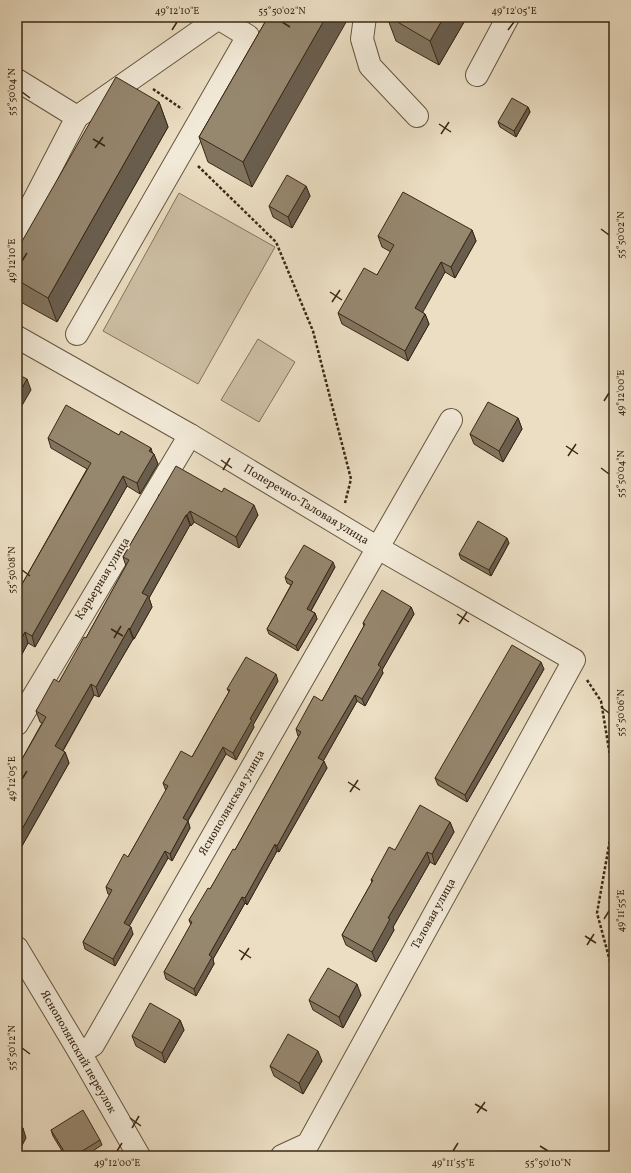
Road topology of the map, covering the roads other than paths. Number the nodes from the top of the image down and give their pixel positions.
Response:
1 (219, 17) edge
2 (364, 17) edge
3 (508, 17) edge
4 (477, 75) dead end
5 (17, 80) edge
6 (416, 116) dead end
7 (77, 117) junction
8 (17, 233) edge
9 (77, 334) dead end
10 (17, 337) edge
11 (451, 420) dead end
12 (190, 435) junction
13 (378, 548) junction
14 (574, 660) joint
15 (17, 724) edge
16 (17, 948) edge
17 (80, 1053) junction
18 (139, 1156) edge
19 (282, 1156) edge

1 - 7 street
1 - 9 street
2 - 6 street
3 - 4 street
5 - 7 street
7 - 8 street
10 - 12 street, Поперечно-Таловая улица
11 - 13 street, Яснополянская улица
12 - 13 street, Поперечно-Таловая улица
12 - 15 street, Карьерная улица
13 - 14 street, Поперечно-Таловая улица
13 - 17 street, Яснополянская улица
14 - 19 street, Таловая улица
16 - 17 street, Яснополянский переулок
17 - 18 street, Яснополянский переулок

